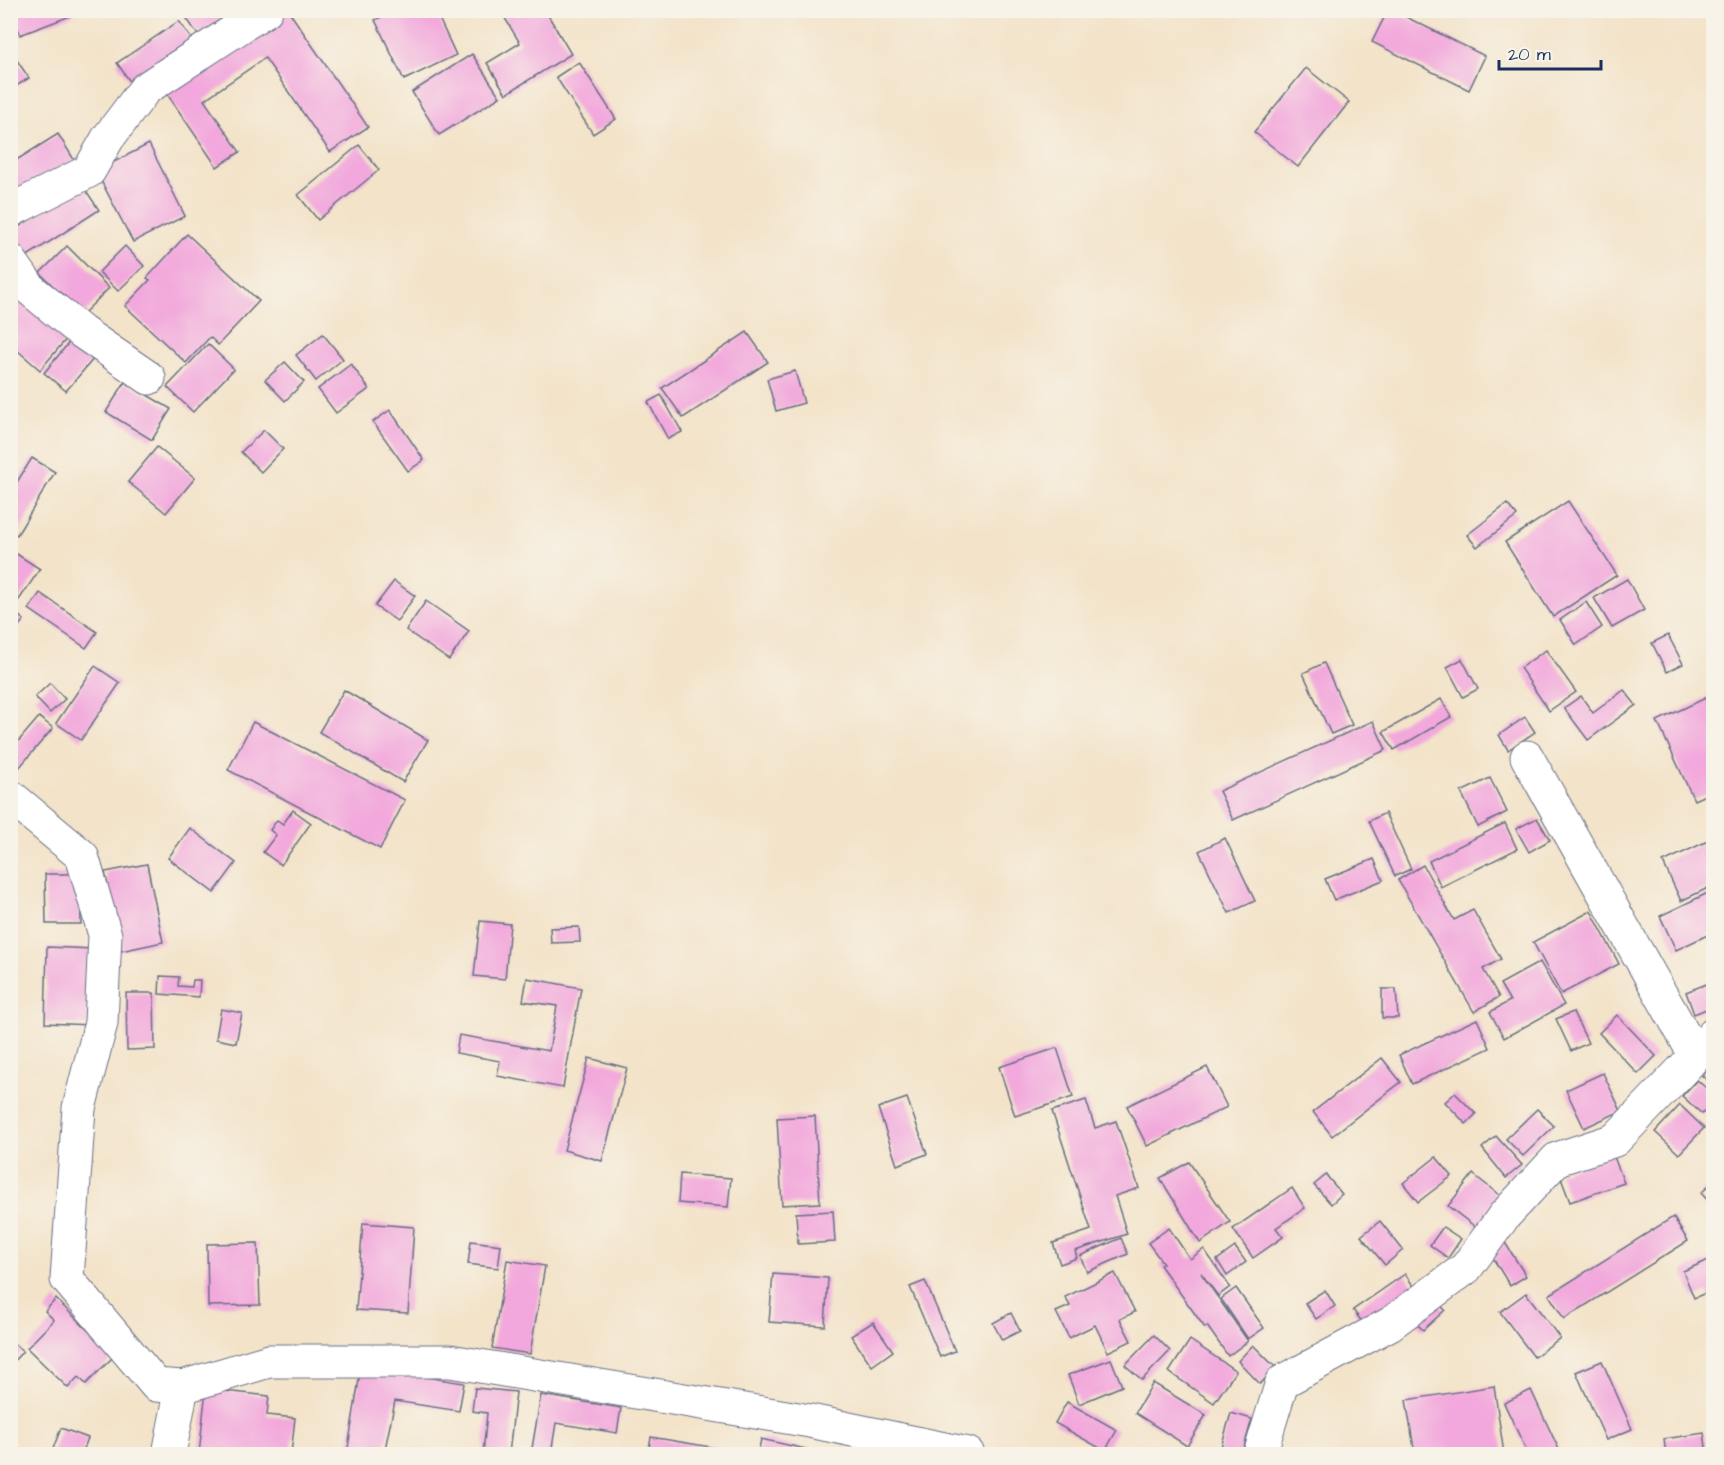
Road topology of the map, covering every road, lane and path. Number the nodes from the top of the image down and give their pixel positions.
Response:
1 (266, 10) edge
2 (10, 211) edge
3 (10, 260) edge
4 (149, 378) dead end
5 (1527, 757) dead end
6 (10, 796) edge
7 (1704, 1045) edge
8 (182, 1387) junction
9 (169, 1455) edge
10 (968, 1455) edge
11 (1260, 1455) edge

1 - 2 street
3 - 4 street
5 - 7 street
6 - 8 street
7 - 11 street
8 - 9 street
8 - 10 street

